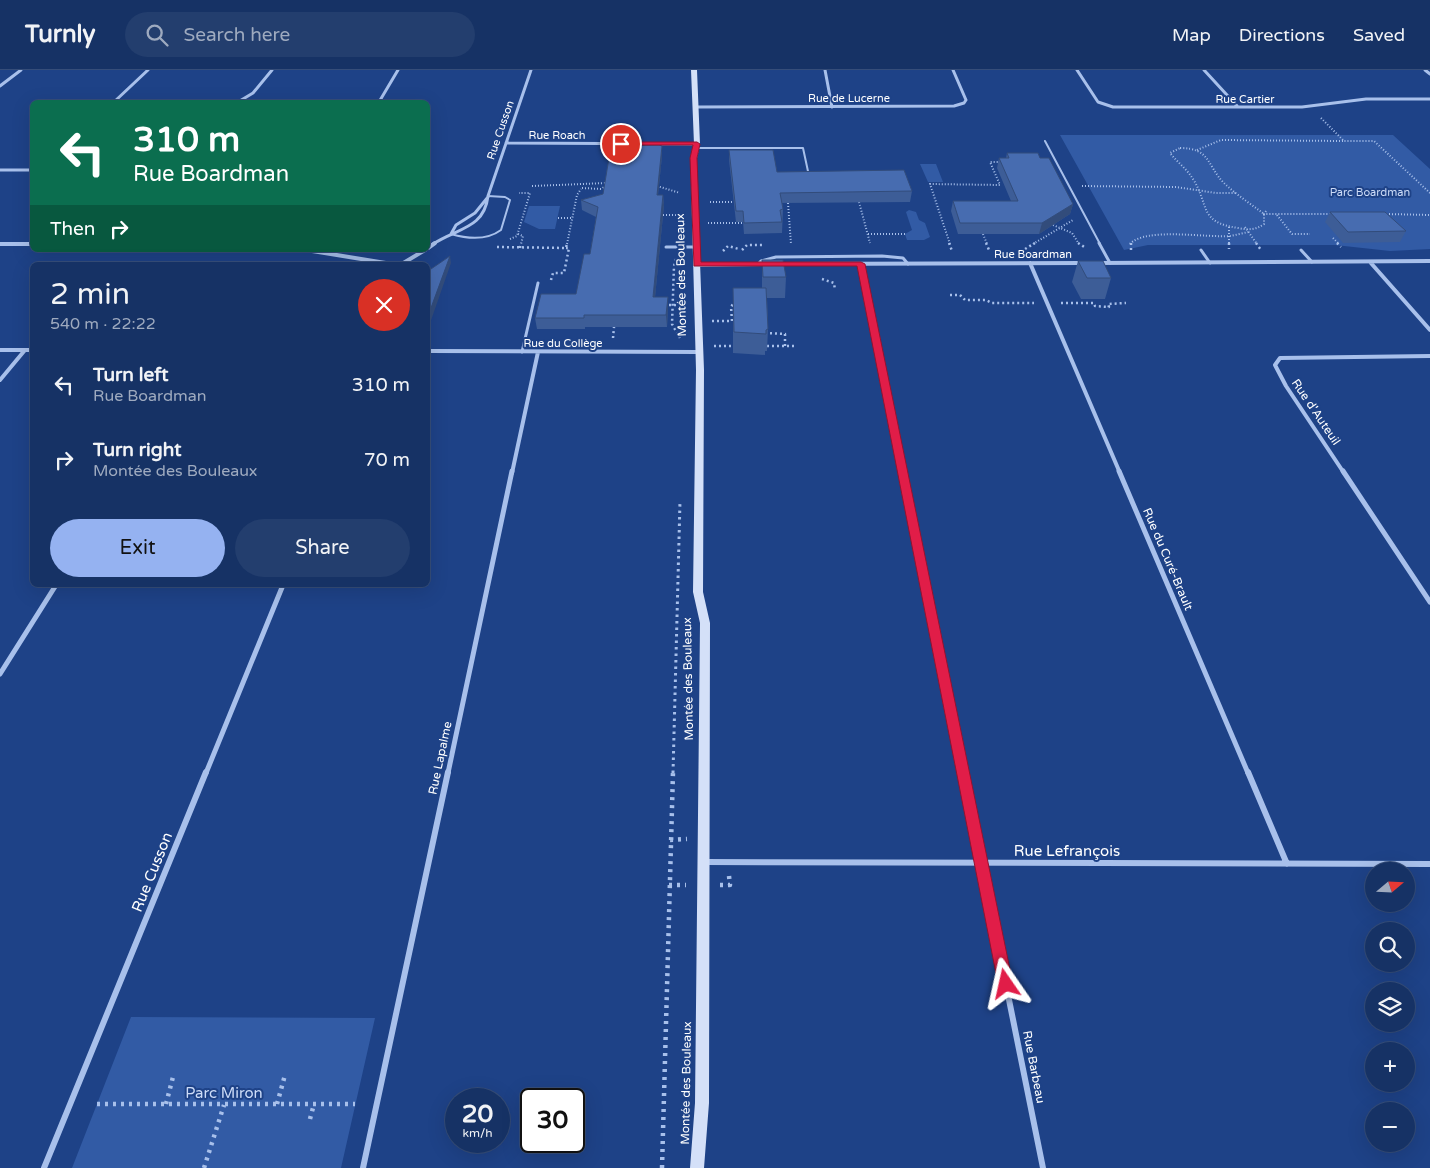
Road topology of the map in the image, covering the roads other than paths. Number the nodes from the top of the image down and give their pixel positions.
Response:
1 (21, 70) edge
2 (148, 70) edge
3 (272, 70) edge
4 (398, 70) edge
5 (531, 70) edge
6 (694, 70) edge
7 (824, 70) edge
8 (953, 70) edge
9 (1076, 70) edge
10 (1204, 70) edge
11 (1426, 70) edge
12 (1430, 74) edge
13 (0, 86) edge
14 (1430, 99) edge
15 (116, 100) edge
16 (241, 100) edge
17 (380, 100) edge
18 (696, 107) junction
19 (832, 107) junction
20 (1238, 108) junction
21 (1045, 141) dead end
22 (506, 144) junction
23 (697, 146) junction
24 (0, 170) edge
25 (30, 170) edge
26 (810, 177) edge
27 (488, 196) junction
28 (451, 234) junction
29 (0, 244) edge
30 (30, 244) edge
31 (430, 247) edge
32 (666, 247) dead end
33 (696, 247) junction
34 (1201, 250) dead end
35 (1301, 250) dead end
36 (318, 252) edge
37 (421, 252) edge
38 (1430, 261) edge
39 (380, 262) edge
40 (404, 262) edge
41 (1312, 262) junction
42 (1370, 262) junction
43 (1030, 263) junction
44 (1085, 263) edge
45 (1094, 263) edge
46 (1110, 263) junction
47 (1210, 263) junction
48 (758, 264) junction
49 (861, 264) junction
50 (908, 264) junction
51 (697, 265) junction
52 (538, 283) dead end
53 (1430, 330) edge
54 (0, 350) edge
55 (25, 350) junction
56 (30, 350) edge
57 (430, 351) edge
58 (522, 352) junction
59 (538, 352) junction
60 (698, 352) junction
61 (1430, 356) edge
62 (0, 380) edge
63 (55, 587) edge
64 (281, 587) edge
65 (1430, 602) edge
66 (0, 674) edge
67 (704, 862) junction
68 (981, 863) junction
69 (1287, 864) junction
70 (1430, 864) edge
71 (44, 1168) edge
72 (363, 1168) edge
73 (697, 1168) edge
74 (1043, 1168) edge

1 - 13 street
2 - 15 street
3 - 16 street
4 - 17 street
5 - 22 street, Rue Cusson
6 - 18 street, Montée des Bouleaux
7 - 19 street
8 - 19 street, Rue de Lucerne
9 - 20 street, Rue Cartier
10 - 20 street
11 - 12 street
14 - 20 street, Rue Cartier
18 - 19 street, Rue de Lucerne
18 - 23 street, Montée des Bouleaux
21 - 46 lane
22 - 23 street, Rue Roach
22 - 27 street, Rue Cusson
23 - 26 lane
23 - 33 street, Montée des Bouleaux
24 - 25 street
27 - 28 street, Rue Cusson
27 - 28 street, Rue Cusson
27 - 28 lane
28 - 31 street, Rue Cusson
29 - 30 street
32 - 33 lane
33 - 51 street, Montée des Bouleaux
34 - 47 lane
35 - 41 lane
36 - 39 street
37 - 40 street, Rue Cusson
38 - 42 street
41 - 42 street
41 - 47 street
42 - 53 street
43 - 44 street, Rue Boardman
43 - 50 street, Rue Boardman
43 - 69 street, Rue du Curé-Brault
45 - 46 street
46 - 47 street
48 - 49 street, Rue Boardman
48 - 50 lane
48 - 51 street, Rue Boardman
49 - 50 street, Rue Boardman
49 - 68 street, Rue Barbeau
51 - 60 street, Montée des Bouleaux
52 - 58 lane
54 - 55 street
55 - 56 street
55 - 62 street
57 - 58 street, Rue du Collège
58 - 59 street, Rue du Collège
59 - 60 street, Rue du Collège
59 - 72 street, Rue Lapalme
60 - 67 street, Montée des Bouleaux
61 - 65 street, Rue d'Auteuil
63 - 66 street
64 - 71 street, Rue Cusson
67 - 68 street, Rue Lefrançois
67 - 73 street, Montée des Bouleaux
68 - 69 street, Rue Lefrançois
68 - 74 street, Rue Barbeau
69 - 70 street, Rue Lefrançois

